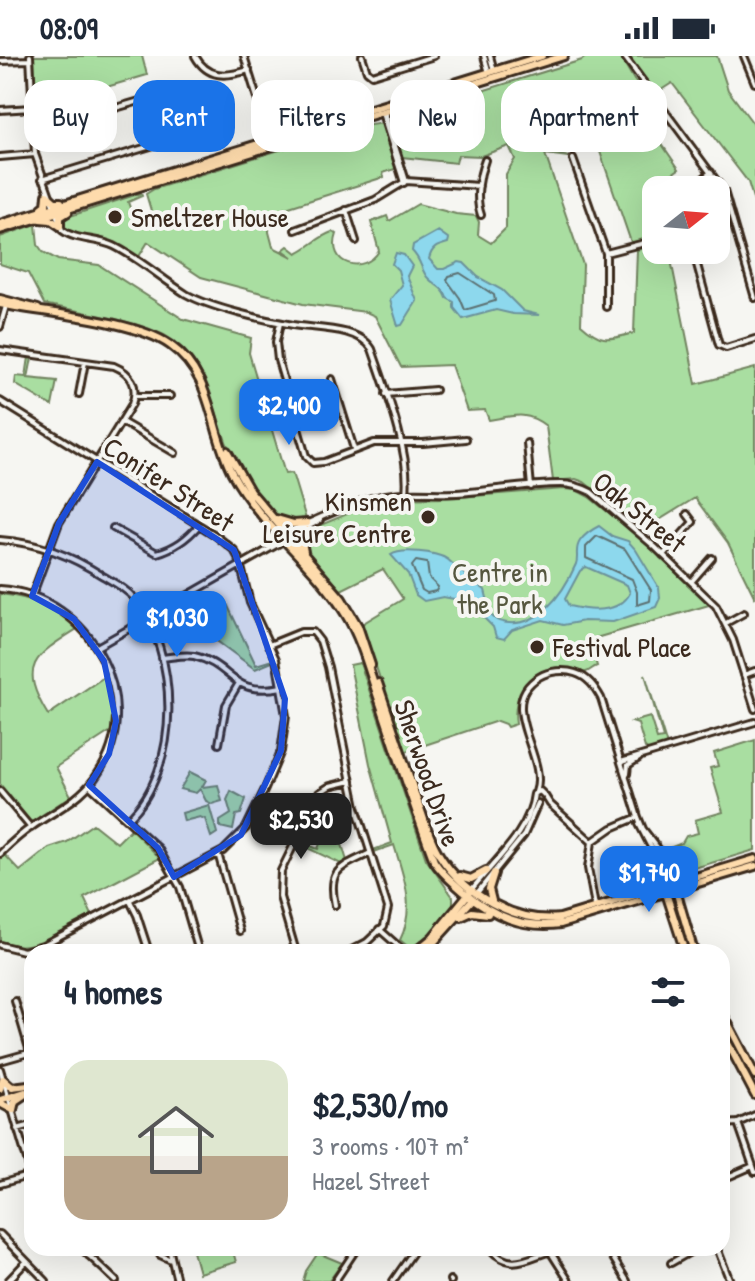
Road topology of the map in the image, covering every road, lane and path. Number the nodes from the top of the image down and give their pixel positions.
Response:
1 (195, 56) edge
2 (244, 56) edge
3 (362, 56) edge
4 (408, 56) edge
5 (434, 56) edge
6 (487, 56) edge
7 (542, 56) edge
8 (564, 56) edge
9 (624, 56) edge
10 (744, 56) edge
11 (30, 58) edge
12 (0, 61) edge
13 (410, 63) junction
14 (249, 70) junction
15 (492, 75) junction
16 (31, 80) edge
17 (252, 80) edge
18 (755, 83) edge
19 (24, 108) edge
20 (117, 108) edge
21 (382, 109) junction
22 (0, 110) edge
23 (374, 111) edge
24 (251, 149) edge
25 (251, 150) edge
26 (35, 154) joint
27 (0, 157) edge
28 (573, 159) dead end
29 (485, 160) dead end
30 (711, 172) junction
31 (706, 176) edge
32 (42, 179) junction
33 (405, 182) junction
34 (479, 186) junction
35 (47, 195) junction
36 (88, 197) junction
37 (78, 206) junction
38 (53, 210) junction
39 (346, 210) junction
40 (481, 215) dead end
41 (33, 216) junction
42 (0, 224) edge
43 (60, 226) junction
44 (0, 230) edge
45 (295, 230) dead end
46 (356, 241) dead end
47 (642, 244) edge
48 (606, 253) junction
49 (697, 264) edge
50 (755, 298) edge
51 (3, 302) edge
52 (606, 307) dead end
53 (280, 323) junction
54 (0, 327) edge
55 (755, 339) edge
56 (0, 350) edge
57 (85, 362) junction
58 (332, 379) dead end
59 (435, 390) dead end
60 (79, 394) dead end
61 (386, 394) junction
62 (135, 396) junction
63 (170, 396) dead end
64 (0, 401) edge
65 (122, 422) junction
66 (466, 439) dead end
67 (400, 442) junction
68 (527, 443) dead end
69 (223, 445) junction
70 (354, 450) junction
71 (175, 453) dead end
72 (97, 462) junction
73 (531, 487) junction
74 (406, 493) junction
75 (687, 514) dead end
76 (271, 516) junction
77 (199, 525) junction
78 (307, 526) junction
79 (113, 528) dead end
80 (286, 538) junction
81 (0, 540) edge
82 (50, 548) junction
83 (663, 555) junction
84 (306, 556) junction
85 (712, 558) dead end
86 (241, 564) junction
87 (692, 581) junction
88 (0, 589) edge
89 (32, 596) junction
90 (744, 613) dead end
91 (148, 618) junction
92 (726, 623) junction
93 (269, 645) junction
94 (97, 647) junction
95 (162, 658) junction
96 (755, 671) edge
97 (744, 675) junction
98 (239, 683) junction
99 (283, 686) junction
100 (755, 709) edge
101 (755, 722) edge
102 (219, 744) dead end
103 (645, 755) junction
104 (621, 762) junction
105 (351, 781) junction
106 (627, 783) junction
107 (89, 785) junction
108 (0, 791) edge
109 (536, 792) junction
110 (545, 796) junction
111 (538, 802) junction
112 (550, 804) junction
113 (638, 817) junction
114 (128, 819) junction
115 (31, 828) junction
116 (592, 842) junction
117 (371, 852) junction
118 (0, 854) edge
119 (216, 855) junction
120 (654, 855) joint
121 (755, 859) edge
122 (755, 866) edge
123 (438, 867) junction
124 (490, 872) junction
125 (457, 875) junction
126 (174, 877) junction
127 (449, 880) junction
128 (670, 888) junction
129 (472, 893) junction
130 (130, 901) junction
131 (335, 905) dead end
132 (497, 907) junction
133 (596, 911) junction
134 (453, 913) junction
135 (500, 917) junction
136 (452, 924) junction
137 (379, 929) junction
138 (240, 931) dead end
139 (45, 944) edge
140 (146, 944) edge
141 (197, 944) edge
142 (294, 944) edge
143 (363, 944) edge
144 (396, 944) edge
145 (425, 944) edge
146 (433, 944) edge
147 (683, 944) edge
148 (691, 944) edge
149 (0, 945) edge
150 (24, 951) edge
151 (15, 1001) dead end
152 (730, 1027) edge
153 (24, 1030) edge
154 (730, 1047) edge
155 (24, 1054) edge
156 (0, 1061) edge
157 (0, 1069) edge
158 (755, 1075) edge
159 (3, 1079) junction
160 (24, 1087) edge
161 (24, 1089) edge
162 (4, 1093) edge
163 (24, 1093) edge
164 (755, 1095) edge
165 (0, 1102) edge
166 (13, 1110) junction
167 (755, 1115) edge
168 (738, 1123) junction
169 (730, 1124) edge
170 (24, 1127) edge
171 (17, 1129) junction
172 (24, 1151) edge
173 (753, 1166) junction
174 (755, 1172) edge
175 (730, 1176) dead end
176 (24, 1178) edge
177 (0, 1184) edge
178 (0, 1234) edge
179 (89, 1256) edge
180 (162, 1256) edge
181 (170, 1256) edge
182 (352, 1256) edge
183 (410, 1256) edge
184 (496, 1256) edge
185 (529, 1256) edge
186 (553, 1256) edge
187 (612, 1256) edge
188 (683, 1256) edge
189 (720, 1256) edge
190 (171, 1260) junction
191 (26, 1262) junction
192 (671, 1263) dead end
193 (8, 1281) edge
194 (46, 1281) edge
195 (116, 1281) edge
196 (177, 1281) edge
197 (335, 1281) edge
198 (393, 1281) edge
199 (569, 1281) edge
200 (627, 1281) edge
201 (730, 1281) edge

1 - 14 street
2 - 14 street
3 - 13 street
4 - 13 street
5 - 13 street
6 - 15 street
7 - 15 main road
8 - 15 main road
9 - 30 street
10 - 18 street
11 - 12 street
11 - 16 street
14 - 17 street
15 - 21 main road
19 - 22 street
20 - 32 street
21 - 23 main road
21 - 33 street
24 - 36 main road
25 - 37 main road
26 - 27 street
26 - 32 street
28 - 48 street
29 - 34 street
30 - 31 street
30 - 50 street
32 - 35 street
33 - 34 street
33 - 39 street
34 - 40 street
35 - 36 main road
35 - 38 street
35 - 41 main road
36 - 38 main road
37 - 38 main road
37 - 43 main road
38 - 41 main road
38 - 43 street
39 - 45 street
39 - 46 street
41 - 42 main road
41 - 43 main road
41 - 44 main road
43 - 53 street
47 - 48 street
48 - 52 street
49 - 55 street
51 - 54 street
51 - 69 main road, Sherwood Drive
53 - 61 street
53 - 70 street
56 - 57 street
57 - 60 street
57 - 62 street
58 - 70 street
59 - 61 street
61 - 67 street
62 - 63 street
62 - 65 street
64 - 72 street, Conifer Street
65 - 71 street
65 - 72 street
66 - 67 street
67 - 70 street
67 - 74 street
68 - 73 street
69 - 76 main road, Sherwood Drive
69 - 80 main road, Sherwood Drive
72 - 77 street, Conifer Street
72 - 82 street
73 - 74 street, Oak Street
73 - 83 street, Oak Street
74 - 78 street, Oak Street
75 - 83 street
76 - 78 main road
76 - 80 main road, Sherwood Drive
77 - 79 street
77 - 86 street, Conifer Street
78 - 80 street, Oak Street
78 - 84 main road
80 - 84 main road, Sherwood Drive
80 - 86 street, Oak Street
80 - 123 main road, Sherwood Drive
81 - 82 street
82 - 89 street
82 - 91 street
83 - 87 street, Oak Street
84 - 125 main road, Sherwood Drive
85 - 87 street
86 - 91 street, Oak Street
86 - 93 street, Conifer Street
87 - 92 street, Oak Street
88 - 89 street
89 - 94 street
90 - 92 street
91 - 94 street, Oak Street
91 - 95 street
92 - 97 street, Oak Street
93 - 99 street, Conifer Street
93 - 105 street
94 - 107 street
95 - 98 street
95 - 114 street
96 - 97 street
97 - 100 street, Oak Street
98 - 99 street
98 - 102 street
99 - 119 street, Conifer Street
101 - 103 street
103 - 104 street
103 - 106 street
104 - 106 street
104 - 109 street
105 - 117 street
105 - 142 street
106 - 113 street
107 - 114 street
107 - 115 street
108 - 115 street
109 - 110 street
109 - 111 street
110 - 111 street
110 - 112 street
111 - 112 street
111 - 124 street
112 - 116 street
113 - 116 street
113 - 120 street
113 - 128 street
114 - 126 street
115 - 118 street
116 - 133 street
117 - 131 street
117 - 137 street
119 - 126 street, Conifer Street
119 - 138 street
120 - 128 main road
121 - 128 main road, Sherwood Drive
122 - 128 main road, Sherwood Drive
123 - 127 main road, Sherwood Drive
123 - 129 main road
124 - 125 main road
124 - 129 street
124 - 132 main road
125 - 129 main road, Sherwood Drive
126 - 130 street, Conifer Street
126 - 141 street
127 - 129 main road, Sherwood Drive
127 - 134 main road
128 - 133 main road, Sherwood Drive
128 - 147 main road
128 - 148 main road
129 - 132 main road, Sherwood Drive
129 - 134 main road
129 - 135 main road, Sherwood Drive
129 - 136 main road
130 - 139 street, Conifer Street
130 - 140 street
132 - 133 main road, Sherwood Drive
133 - 135 main road, Sherwood Drive
134 - 145 main road
135 - 136 main road
136 - 146 main road
137 - 143 street
137 - 144 street
149 - 150 street
151 - 153 street
152 - 158 main road
154 - 164 main road
155 - 156 street
157 - 159 street
159 - 160 main road
159 - 162 main road
161 - 162 main road
162 - 165 main road
162 - 166 street
163 - 166 main road
165 - 166 main road
166 - 171 street
167 - 168 street
168 - 169 street
168 - 173 street
170 - 171 street
171 - 172 street
173 - 174 street
173 - 175 street
176 - 177 street
178 - 191 street
179 - 195 street
180 - 190 street
181 - 190 street
182 - 197 street
183 - 198 street
184 - 185 street
186 - 199 street
187 - 200 street
188 - 192 street
189 - 201 street
190 - 196 street
191 - 193 street
191 - 194 street

